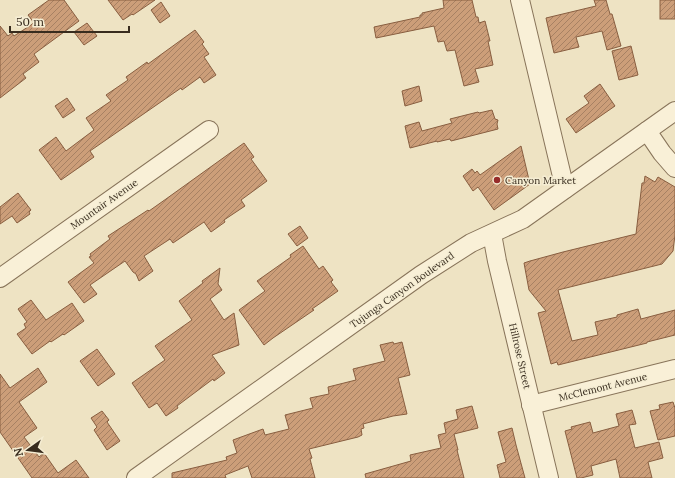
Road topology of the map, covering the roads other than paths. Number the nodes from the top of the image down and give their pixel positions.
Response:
1 (520, 0) edge
2 (675, 112) edge
3 (209, 130) dead end
4 (647, 131) junction
5 (675, 168) edge
6 (565, 190) junction
7 (492, 234) junction
8 (0, 278) edge
9 (675, 369) edge
10 (531, 405) junction
11 (136, 478) edge
12 (549, 478) edge

1 - 6 street
2 - 4 street, Tujunga Canyon Boulevard
3 - 8 street, Mountair Avenue
4 - 5 street
4 - 6 street, Tujunga Canyon Boulevard
6 - 7 street, Tujunga Canyon Boulevard
7 - 10 street, Hillrose Street
7 - 11 street, Tujunga Canyon Boulevard
9 - 10 street, McClemont Avenue
10 - 12 street, Hillrose Street

